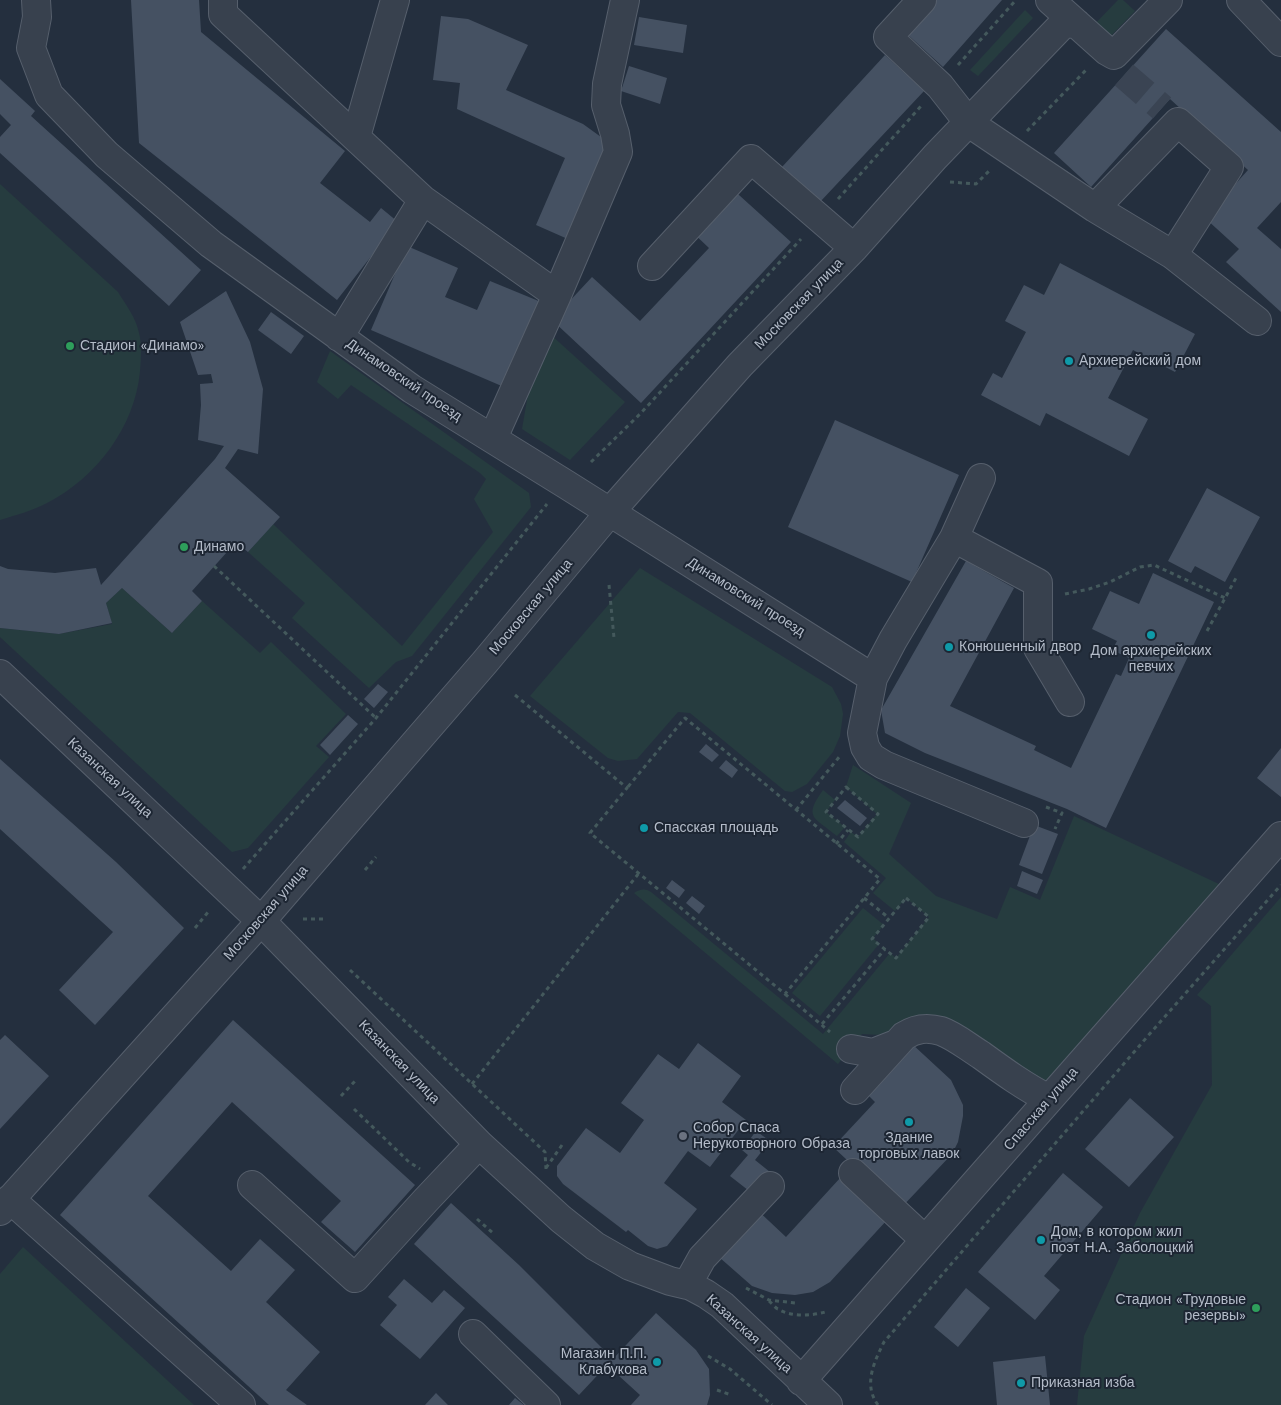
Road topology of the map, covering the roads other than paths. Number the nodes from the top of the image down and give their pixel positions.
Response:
1 (36, 0) edge
2 (223, 0) edge
3 (395, 0) edge
4 (625, 0) edge
5 (922, 0) edge
6 (1036, 0) edge
7 (1168, 0) edge
8 (1241, 0) edge
9 (1064, 16) edge
10 (1281, 42) edge
11 (1124, 75) tunnel mouth
12 (969, 123) junction
13 (356, 137) junction
14 (423, 200) junction
15 (1095, 208) junction
16 (854, 248) junction
17 (1173, 255) junction
18 (652, 266) dead end
19 (557, 295) junction
20 (1257, 321) dead end
21 (339, 336) junction
22 (493, 438) junction
23 (981, 478) dead end
24 (610, 512) junction
25 (954, 538) junction
26 (0, 674) edge
27 (873, 678) junction
28 (1070, 702) dead end
29 (1024, 822) dead end
30 (1281, 836) edge
31 (261, 921) junction
32 (896, 1044) junction
33 (851, 1049) dead end
34 (854, 1090) dead end
35 (1049, 1099) junction
36 (479, 1144) junction
37 (853, 1173) dead end
38 (252, 1185) dead end
39 (770, 1186) dead end
40 (5, 1205) edge
41 (925, 1240) junction
42 (687, 1285) junction
43 (473, 1334) dead end
44 (801, 1380) junction
45 (241, 1405) edge
46 (546, 1405) edge
47 (828, 1405) edge

1 - 21 street, Динамовский проезд
2 - 13 street
3 - 13 street
4 - 19 street
5 - 12 street
6 - 9 street
7 - 9 street
8 - 10 street
9 - 11 street
9 - 12 street, Московская улица
12 - 15 street
12 - 16 street, Московская улица
13 - 14 street
14 - 19 street
14 - 21 street
15 - 17 street
15 - 17 street
16 - 18 street
16 - 24 street, Московская улица
17 - 20 street
19 - 22 street
21 - 22 street, Динамовский проезд
22 - 24 street, Динамовский проезд
23 - 25 street
24 - 27 street, Динамовский проезд
24 - 31 street, Московская улица
25 - 27 street
25 - 28 street
26 - 31 street, Казанская улица
27 - 29 street
30 - 35 street, Спасская улица
31 - 36 street, Казанская улица
31 - 40 street, Московская улица
32 - 33 street
32 - 34 street
32 - 35 street
35 - 41 street, Спасская улица
36 - 38 street
36 - 42 street, Казанская улица
37 - 41 street
39 - 42 street
40 - 45 street
41 - 44 street, Спасская улица
42 - 44 street, Казанская улица
43 - 46 street
44 - 47 street, Казанская улица

